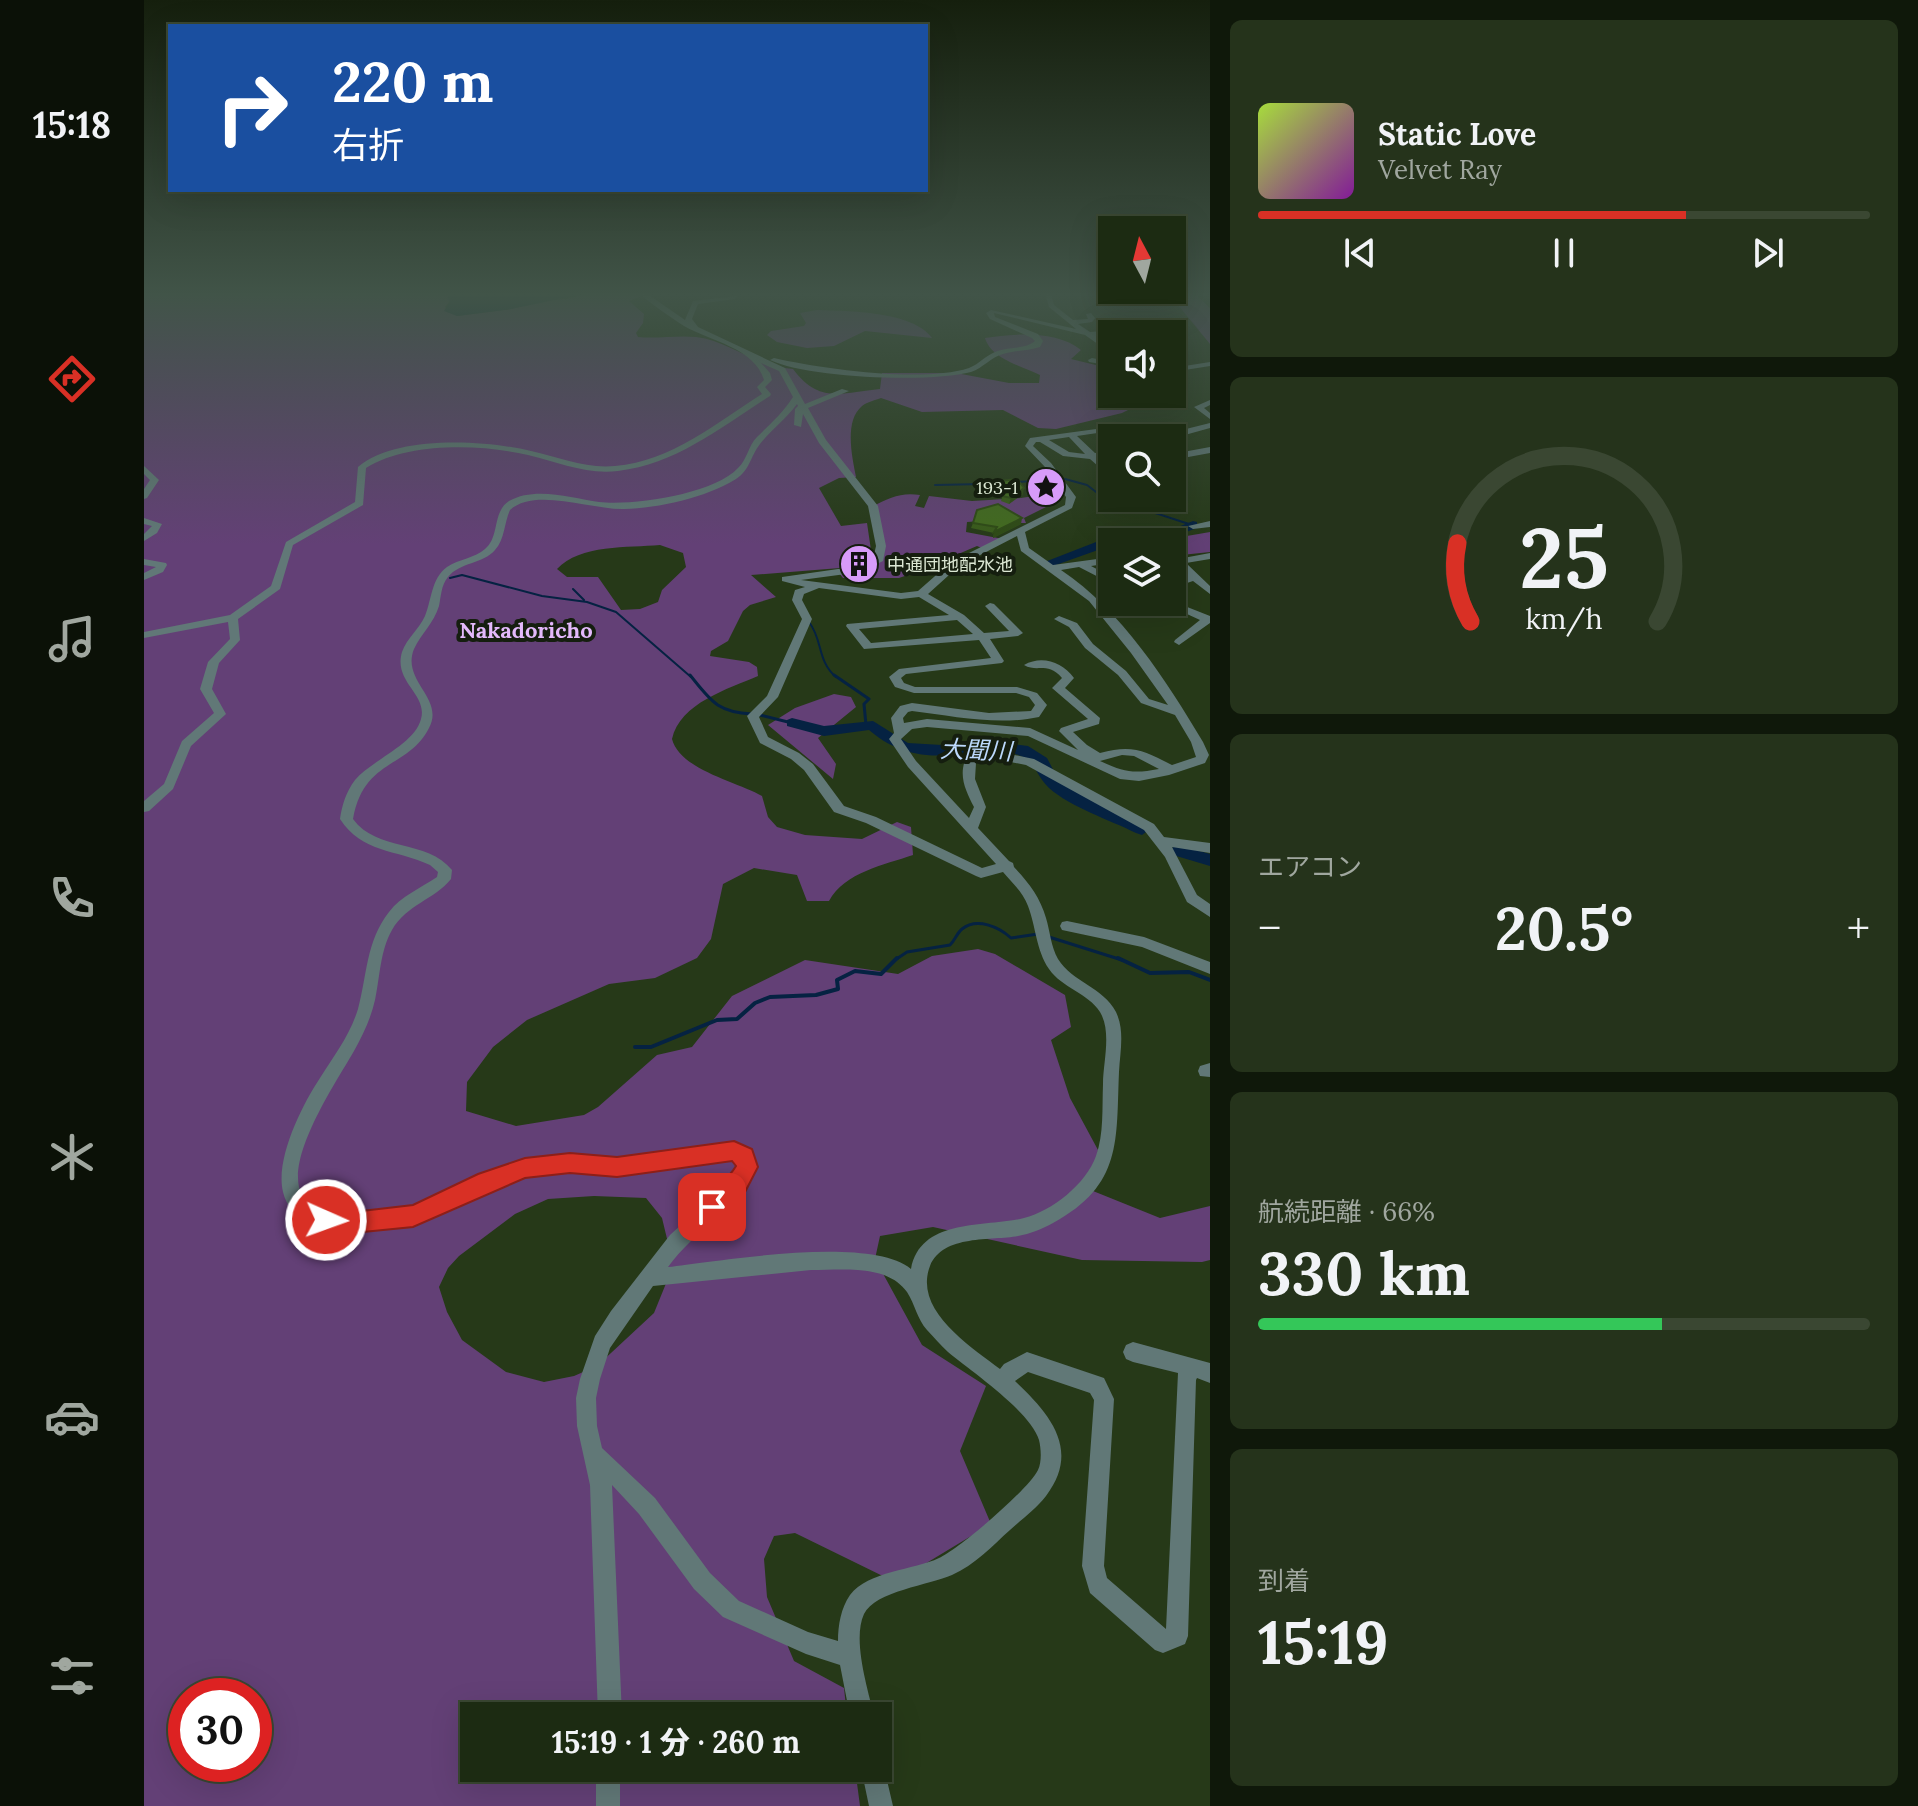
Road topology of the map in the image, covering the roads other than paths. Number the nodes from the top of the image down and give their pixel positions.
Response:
1 (767, 377) edge
2 (786, 377) edge
3 (845, 391) dead end
4 (1210, 402) edge
5 (799, 403) junction
6 (1210, 417) edge
7 (798, 425) dead end
8 (1210, 425) edge
9 (1098, 431) edge
10 (1070, 434) junction
11 (1186, 434) joint
12 (1041, 438) junction
13 (1098, 440) edge
14 (1079, 442) junction
15 (1210, 449) edge
16 (1186, 454) edge
17 (1098, 455) edge
18 (1093, 456) junction
19 (1098, 461) edge
20 (144, 469) edge
21 (144, 496) edge
22 (144, 521) edge
23 (1210, 524) edge
24 (1193, 526) dead end
25 (1020, 535) junction
26 (144, 538) edge
27 (1210, 556) edge
28 (1186, 559) edge
29 (144, 562) edge
30 (1098, 562) edge
31 (1080, 564) junction
32 (1049, 568) junction
33 (1186, 572) edge
34 (1098, 574) edge
35 (144, 577) edge
36 (1192, 578) junction
37 (1186, 580) edge
38 (820, 585) junction
39 (1206, 591) edge
40 (921, 594) junction
41 (990, 606) dead end
42 (1186, 610) edge
43 (961, 617) junction
44 (233, 618) junction
45 (1059, 619) dead end
46 (1209, 619) edge
47 (145, 634) edge
48 (985, 638) junction
49 (1179, 642) dead end
50 (1030, 665) dead end
51 (1177, 712) junction
52 (898, 739) junction
53 (1171, 770) junction
54 (144, 808) edge
55 (972, 828) junction
56 (1162, 841) junction
57 (1210, 848) edge
58 (1008, 866) junction
59 (1210, 912) edge
60 (1067, 926) dead end
61 (1210, 968) edge
62 (649, 1278) junction
63 (917, 1290) junction
64 (1133, 1352) dead end
65 (1201, 1370) edge
66 (1001, 1383) junction
67 (597, 1456) junction
68 (850, 1656) junction
69 (610, 1702) edge
70 (859, 1702) edge
71 (608, 1782) edge
72 (876, 1782) edge
73 (608, 1806) edge
74 (881, 1806) edge

1 - 44 street
2 - 5 street
3 - 5 street
4 - 6 street
5 - 7 street
5 - 38 street
5 - 62 street
8 - 11 street
9 - 10 street
10 - 12 street
10 - 14 street
11 - 15 street
12 - 18 street
12 - 25 street
13 - 14 street
14 - 18 street
15 - 16 street
17 - 18 street
18 - 19 street
20 - 21 street
22 - 26 street
23 - 24 street
25 - 32 street
25 - 40 street
27 - 28 street
29 - 35 street
30 - 31 street
31 - 32 street
31 - 34 street
32 - 51 street
33 - 36 street
36 - 37 street
36 - 39 street
38 - 40 street
38 - 58 street
40 - 43 street
41 - 48 street
42 - 46 street
43 - 48 street
43 - 48 street
44 - 47 street
44 - 54 street
45 - 51 street
46 - 49 street
48 - 52 street
50 - 53 street
51 - 53 street
52 - 53 street
52 - 55 street
55 - 56 street
55 - 58 street
56 - 57 street
56 - 59 street
58 - 63 street
60 - 61 street
62 - 63 street
62 - 67 street
63 - 66 street
64 - 65 street
65 - 66 street
66 - 68 street
67 - 68 street
67 - 69 street
68 - 70 street
71 - 73 street
72 - 74 street

